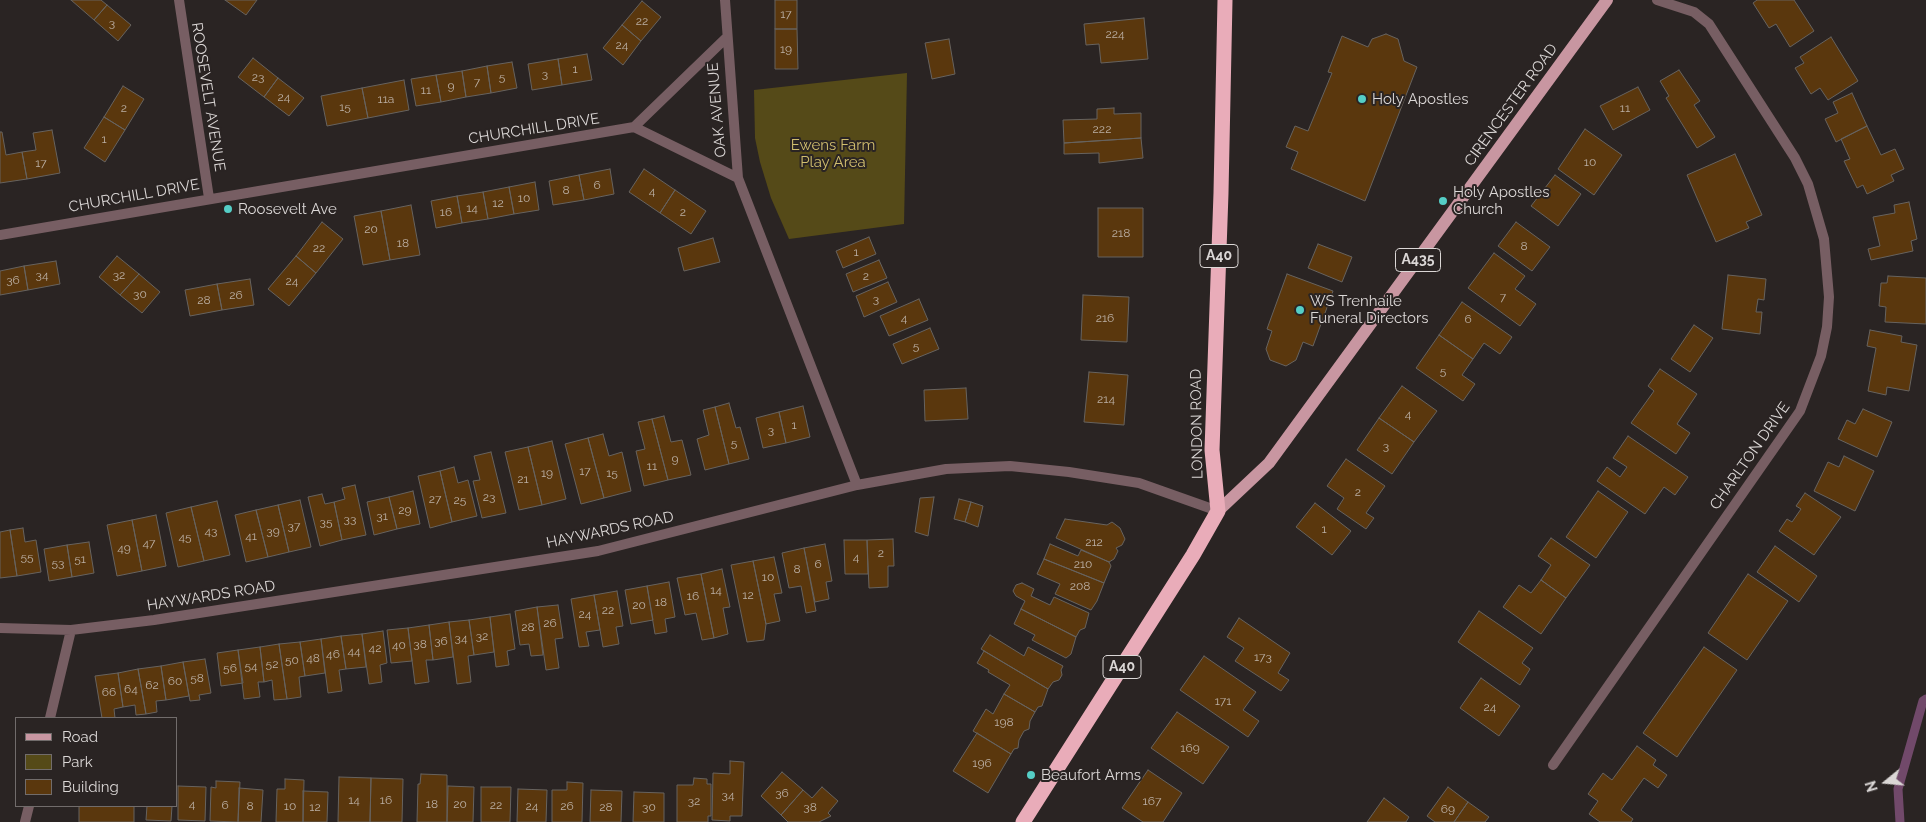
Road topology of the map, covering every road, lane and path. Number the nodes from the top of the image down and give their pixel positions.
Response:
1 (179, 0) edge
2 (725, 0) edge
3 (1225, 0) edge
4 (1607, 0) edge
5 (1657, 0) edge
6 (726, 38) junction
7 (634, 127) junction
8 (738, 178) junction
9 (208, 198) junction
10 (0, 235) edge
11 (858, 485) junction
12 (1218, 511) junction
13 (0, 628) edge
14 (71, 630) junction
15 (50, 717) edge
16 (1553, 764) dead end
17 (29, 807) edge
18 (25, 822) edge
19 (1023, 822) edge

1 - 9 street, ROOSEVELT AVENUE
2 - 6 street, OAK AVENUE
3 - 12 highway, LONDON ROAD / A40
4 - 12 main road, CIRENCESTER ROAD / A435
5 - 16 street, CHARLTON DRIVE
6 - 7 street, OAK AVENUE
6 - 8 street, OAK AVENUE
7 - 8 street
7 - 9 street, CHURCHILL DRIVE
8 - 11 street
9 - 10 street, CHURCHILL DRIVE
11 - 12 street, HAYWARDS ROAD
11 - 14 street, HAYWARDS ROAD
12 - 19 highway, A40
13 - 14 street, HAYWARDS ROAD
14 - 15 street
17 - 18 street

